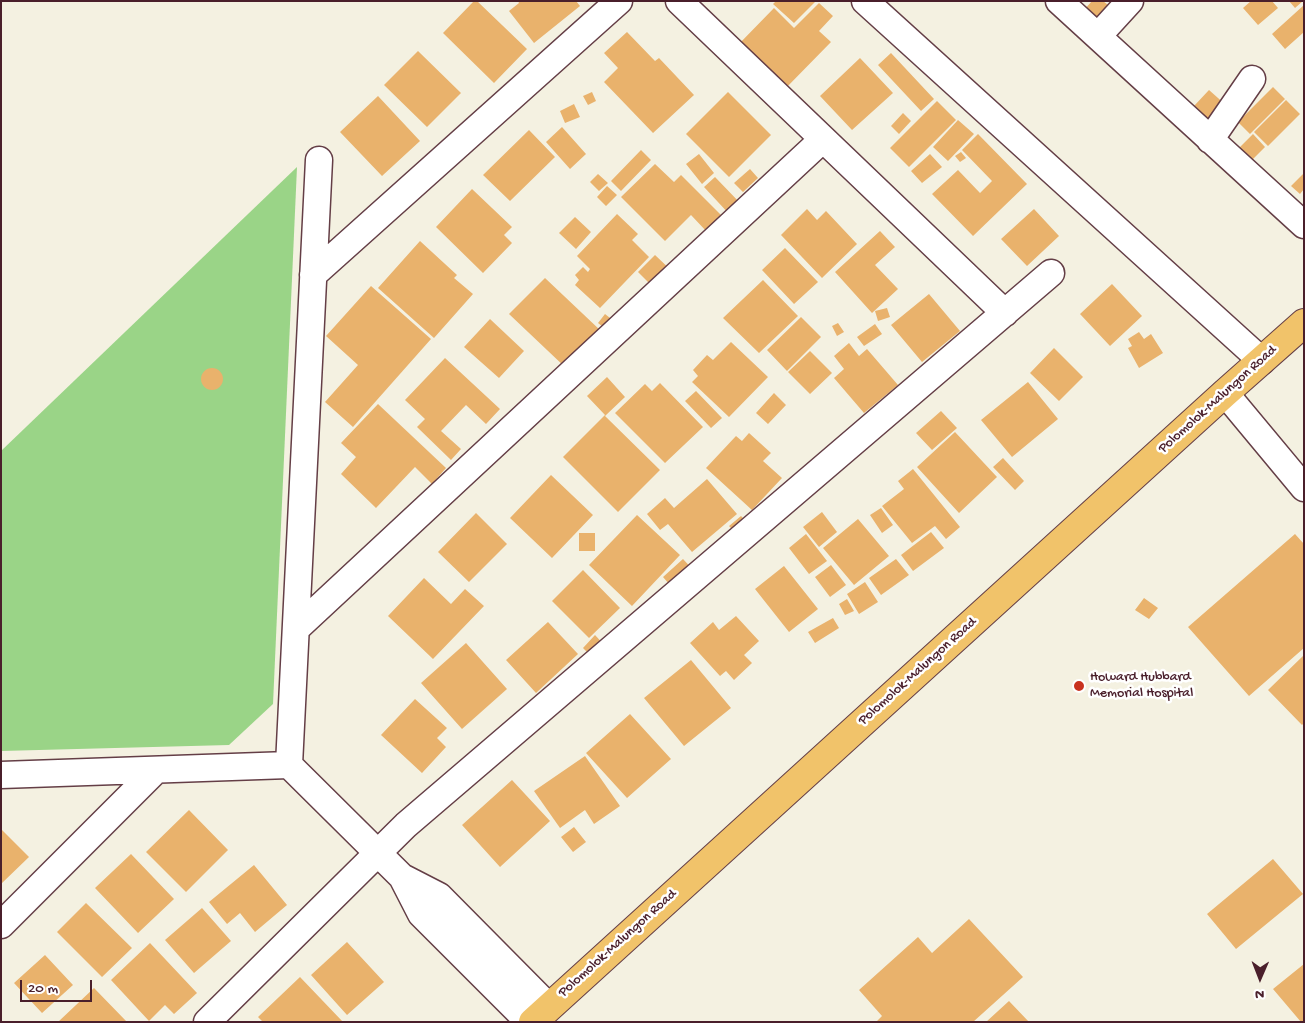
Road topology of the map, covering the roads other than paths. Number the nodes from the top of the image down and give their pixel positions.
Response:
1 (619, 1) edge
2 (679, 1) edge
3 (865, 1) edge
4 (1059, 1) edge
5 (1130, 1) edge
6 (1098, 36) junction
7 (1252, 80) dead end
8 (822, 140) junction
9 (1210, 140) junction
10 (319, 160) dead end
11 (1304, 225) edge
12 (1051, 273) dead end
13 (313, 275) junction
14 (1005, 313) junction
15 (1304, 323) edge
16 (1262, 361) junction
17 (1225, 393) junction
18 (1304, 488) edge
19 (296, 629) junction
20 (289, 765) junction
21 (156, 770) junction
22 (1, 774) edge
23 (377, 853) junction
24 (1, 925) edge
25 (537, 1017) edge
26 (207, 1022) edge

1 - 13 street
2 - 8 street
3 - 16 street
4 - 6 street
5 - 6 street
6 - 9 street
7 - 9 street
8 - 14 street
8 - 19 street
9 - 11 street
10 - 13 street
12 - 14 street
13 - 19 street
14 - 23 street
15 - 16 main road, Polomolok-Malungon Road
16 - 17 main road, Polomolok-Malungon Road
17 - 18 street
17 - 25 main road, Polomolok-Malungon Road
19 - 20 street
20 - 21 street
20 - 23 street
21 - 22 street
21 - 24 street
23 - 25 street
23 - 26 street

